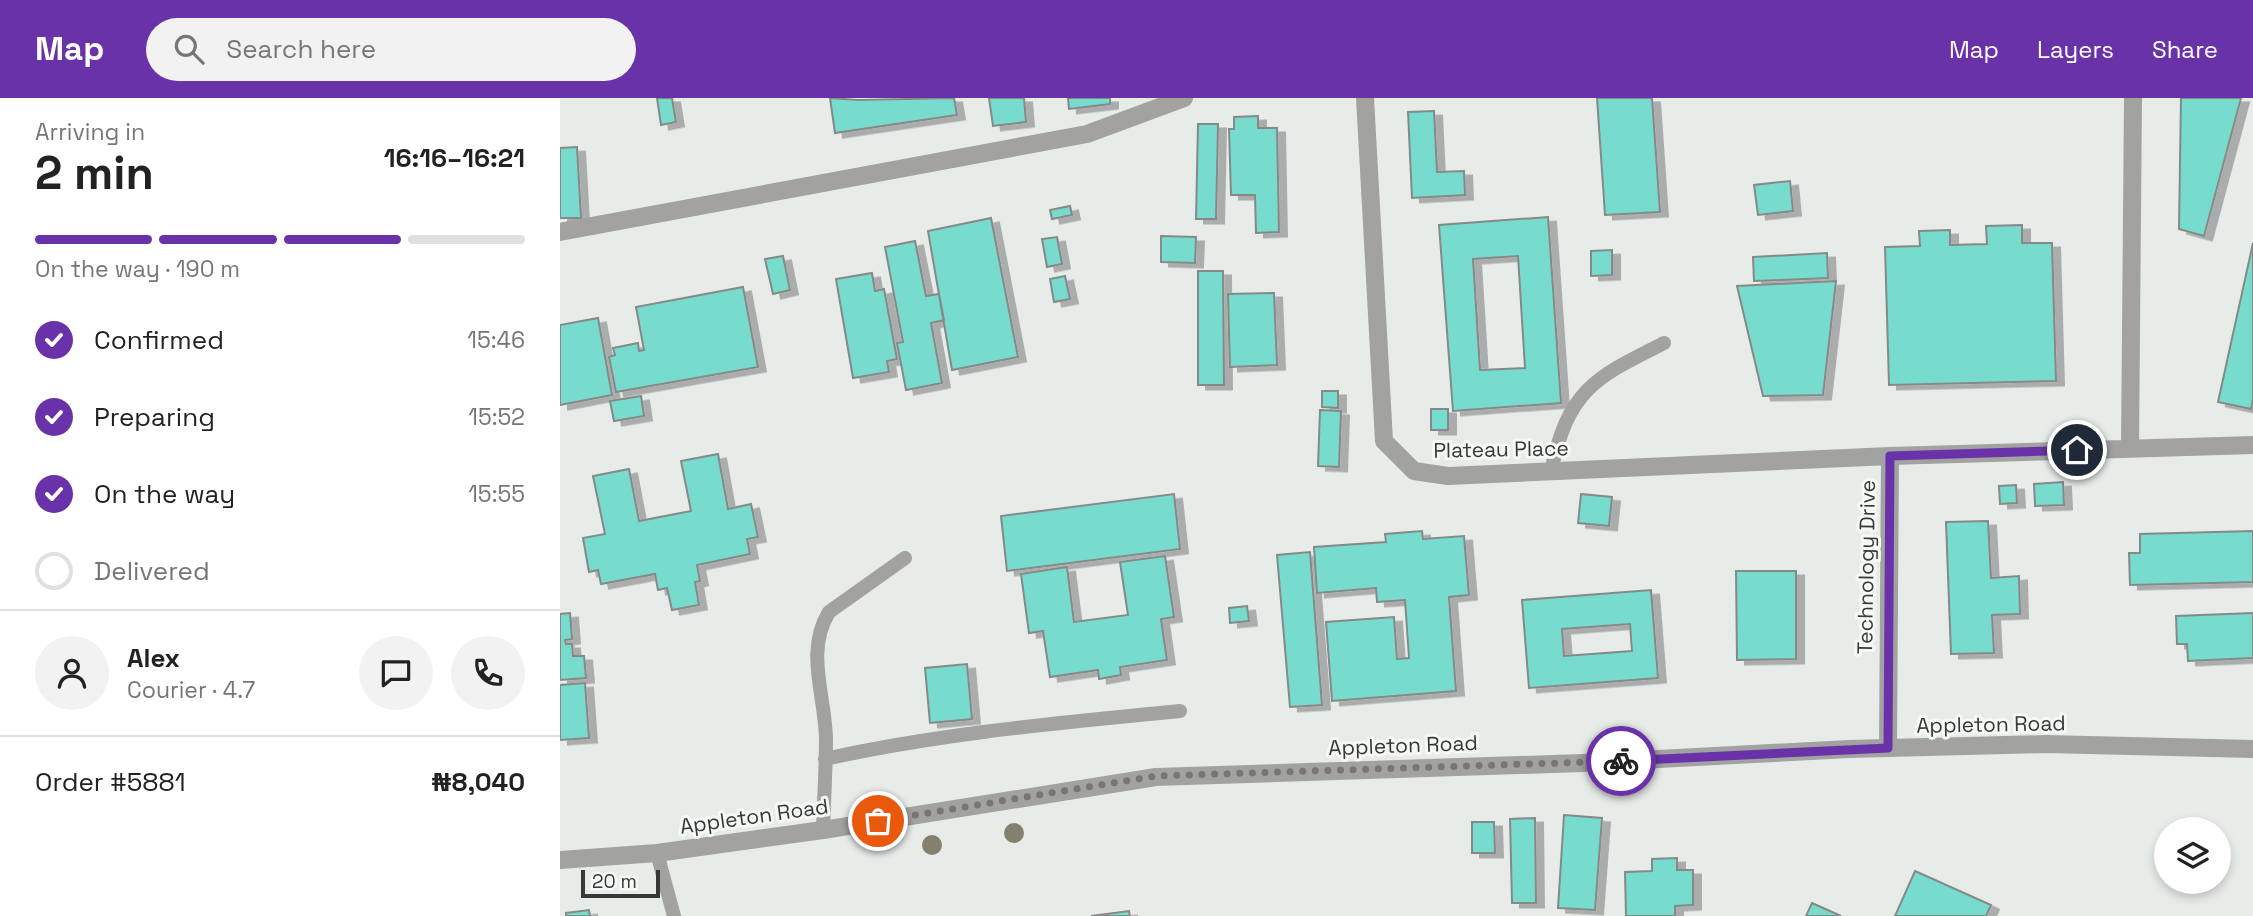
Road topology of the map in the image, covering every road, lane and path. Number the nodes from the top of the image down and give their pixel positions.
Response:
1 (1184, 98) edge
2 (1365, 98) edge
3 (2133, 98) edge
4 (560, 232) edge
5 (1664, 343) dead end
6 (2253, 445) edge
7 (2130, 448) junction
8 (1890, 456) junction
9 (1551, 472) junction
10 (905, 558) dead end
11 (1180, 711) dead end
12 (1888, 748) junction
13 (2253, 749) edge
14 (825, 759) junction
15 (823, 830) junction
16 (657, 853) junction
17 (560, 860) edge
18 (674, 916) edge

1 - 4 street
2 - 9 street, Plateau Place
3 - 7 street
5 - 9 lane
6 - 7 street, Technology Drive
7 - 8 street, Technology Drive
8 - 9 street, Plateau Place
8 - 12 street, Technology Drive
10 - 14 lane
11 - 14 lane
12 - 13 street, Appleton Road
12 - 15 street, Appleton Road
14 - 15 lane
15 - 16 street, Appleton Road
16 - 17 street, Appleton Road
16 - 18 lane

